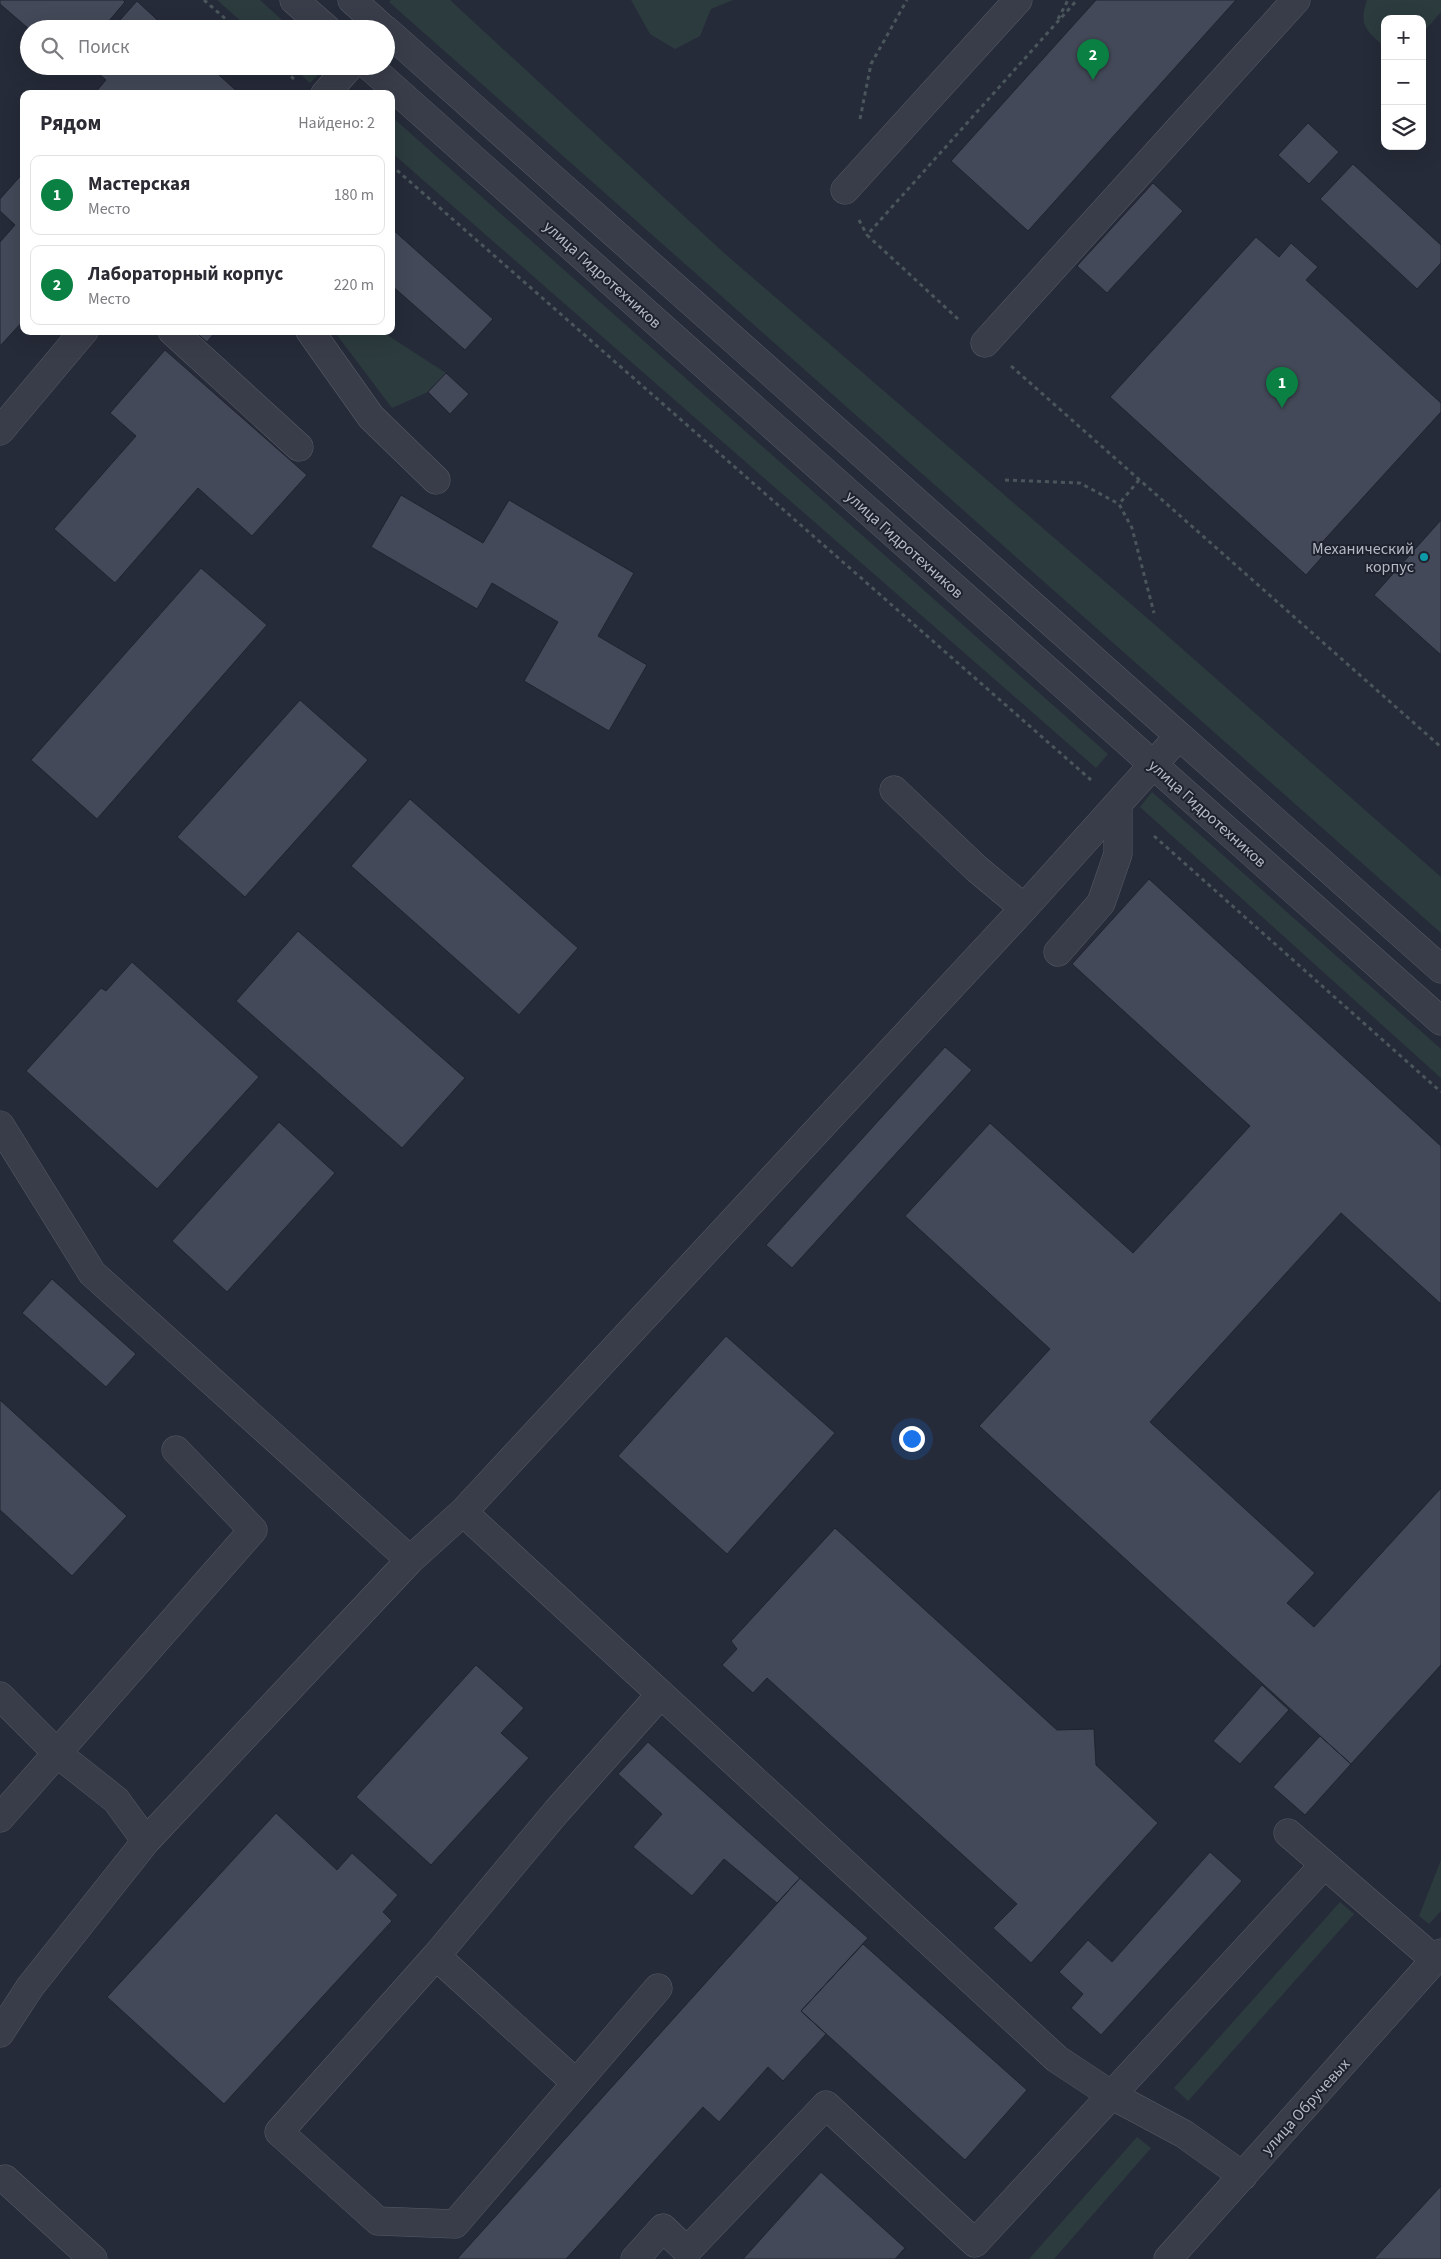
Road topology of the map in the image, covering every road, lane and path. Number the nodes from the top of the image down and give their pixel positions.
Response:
1 (204, 0) edge
2 (294, 0) edge
3 (1018, 0) edge
4 (1068, 0) edge
5 (1077, 0) edge
6 (1296, 0) edge
7 (358, 2) edge
8 (227, 20) edge
9 (317, 20) edge
10 (345, 20) edge
11 (375, 20) edge
12 (1055, 25) junction
13 (395, 39) edge
14 (342, 75) edge
15 (379, 75) edge
16 (329, 90) edge
17 (395, 169) edge
18 (845, 190) dead end
19 (81, 335) edge
20 (176, 335) edge
21 (313, 335) edge
22 (985, 343) junction
23 (0, 431) edge
24 (299, 447) dead end
25 (436, 480) dead end
26 (1005, 480) dead end
27 (1139, 480) junction
28 (1119, 504) junction
29 (1154, 613) dead end
30 (1179, 736) junction
31 (1441, 747) edge
32 (1153, 765) junction
33 (894, 790) dead end
34 (1118, 804) junction
35 (1024, 908) junction
36 (1058, 952) dead end
37 (1441, 969) edge
38 (1441, 1021) edge
39 (1441, 1092) edge
40 (0, 1125) edge
41 (176, 1450) dead end
42 (463, 1512) junction
43 (410, 1560) junction
44 (661, 1694) junction
45 (0, 1696) edge
46 (58, 1754) junction
47 (0, 1818) edge
48 (1288, 1833) dead end
49 (146, 1840) junction
50 (1324, 1865) junction
51 (436, 1956) junction
52 (1438, 1957) edge
53 (30, 1987) junction
54 (658, 1988) dead end
55 (0, 1992) edge
56 (0, 2033) edge
57 (575, 2082) junction
58 (1113, 2096) junction
59 (1243, 2176) junction
60 (5, 2179) dead end
61 (93, 2259) edge
62 (635, 2259) edge
63 (1168, 2259) edge

1 - 8 path
2 - 9 street
3 - 18 street
4 - 12 path
5 - 12 path
6 - 22 street
7 - 10 street
7 - 11 street
12 - 22 path
13 - 30 street
14 - 16 street
15 - 32 street, улица Гидротехников
17 - 34 path
19 - 23 street
20 - 24 street
21 - 25 street
22 - 27 path
26 - 28 path
27 - 28 path
27 - 31 path
28 - 29 path
30 - 32 street
30 - 37 street
32 - 34 street
32 - 38 street, улица Гидротехников
33 - 35 street
34 - 35 street
34 - 36 street
34 - 39 path
35 - 42 street
40 - 43 street
41 - 46 street
42 - 43 street
42 - 44 street
43 - 49 street
44 - 51 street
44 - 58 street
45 - 46 street
46 - 47 street
46 - 49 street
48 - 50 street
49 - 53 street
50 - 52 street
50 - 58 street
51 - 57 street
51 - 57 street
52 - 59 street, улица Обручевых
53 - 55 street
53 - 56 street
54 - 57 street
58 - 59 street
58 - 62 street
59 - 63 street, улица Обручевых
60 - 61 street

